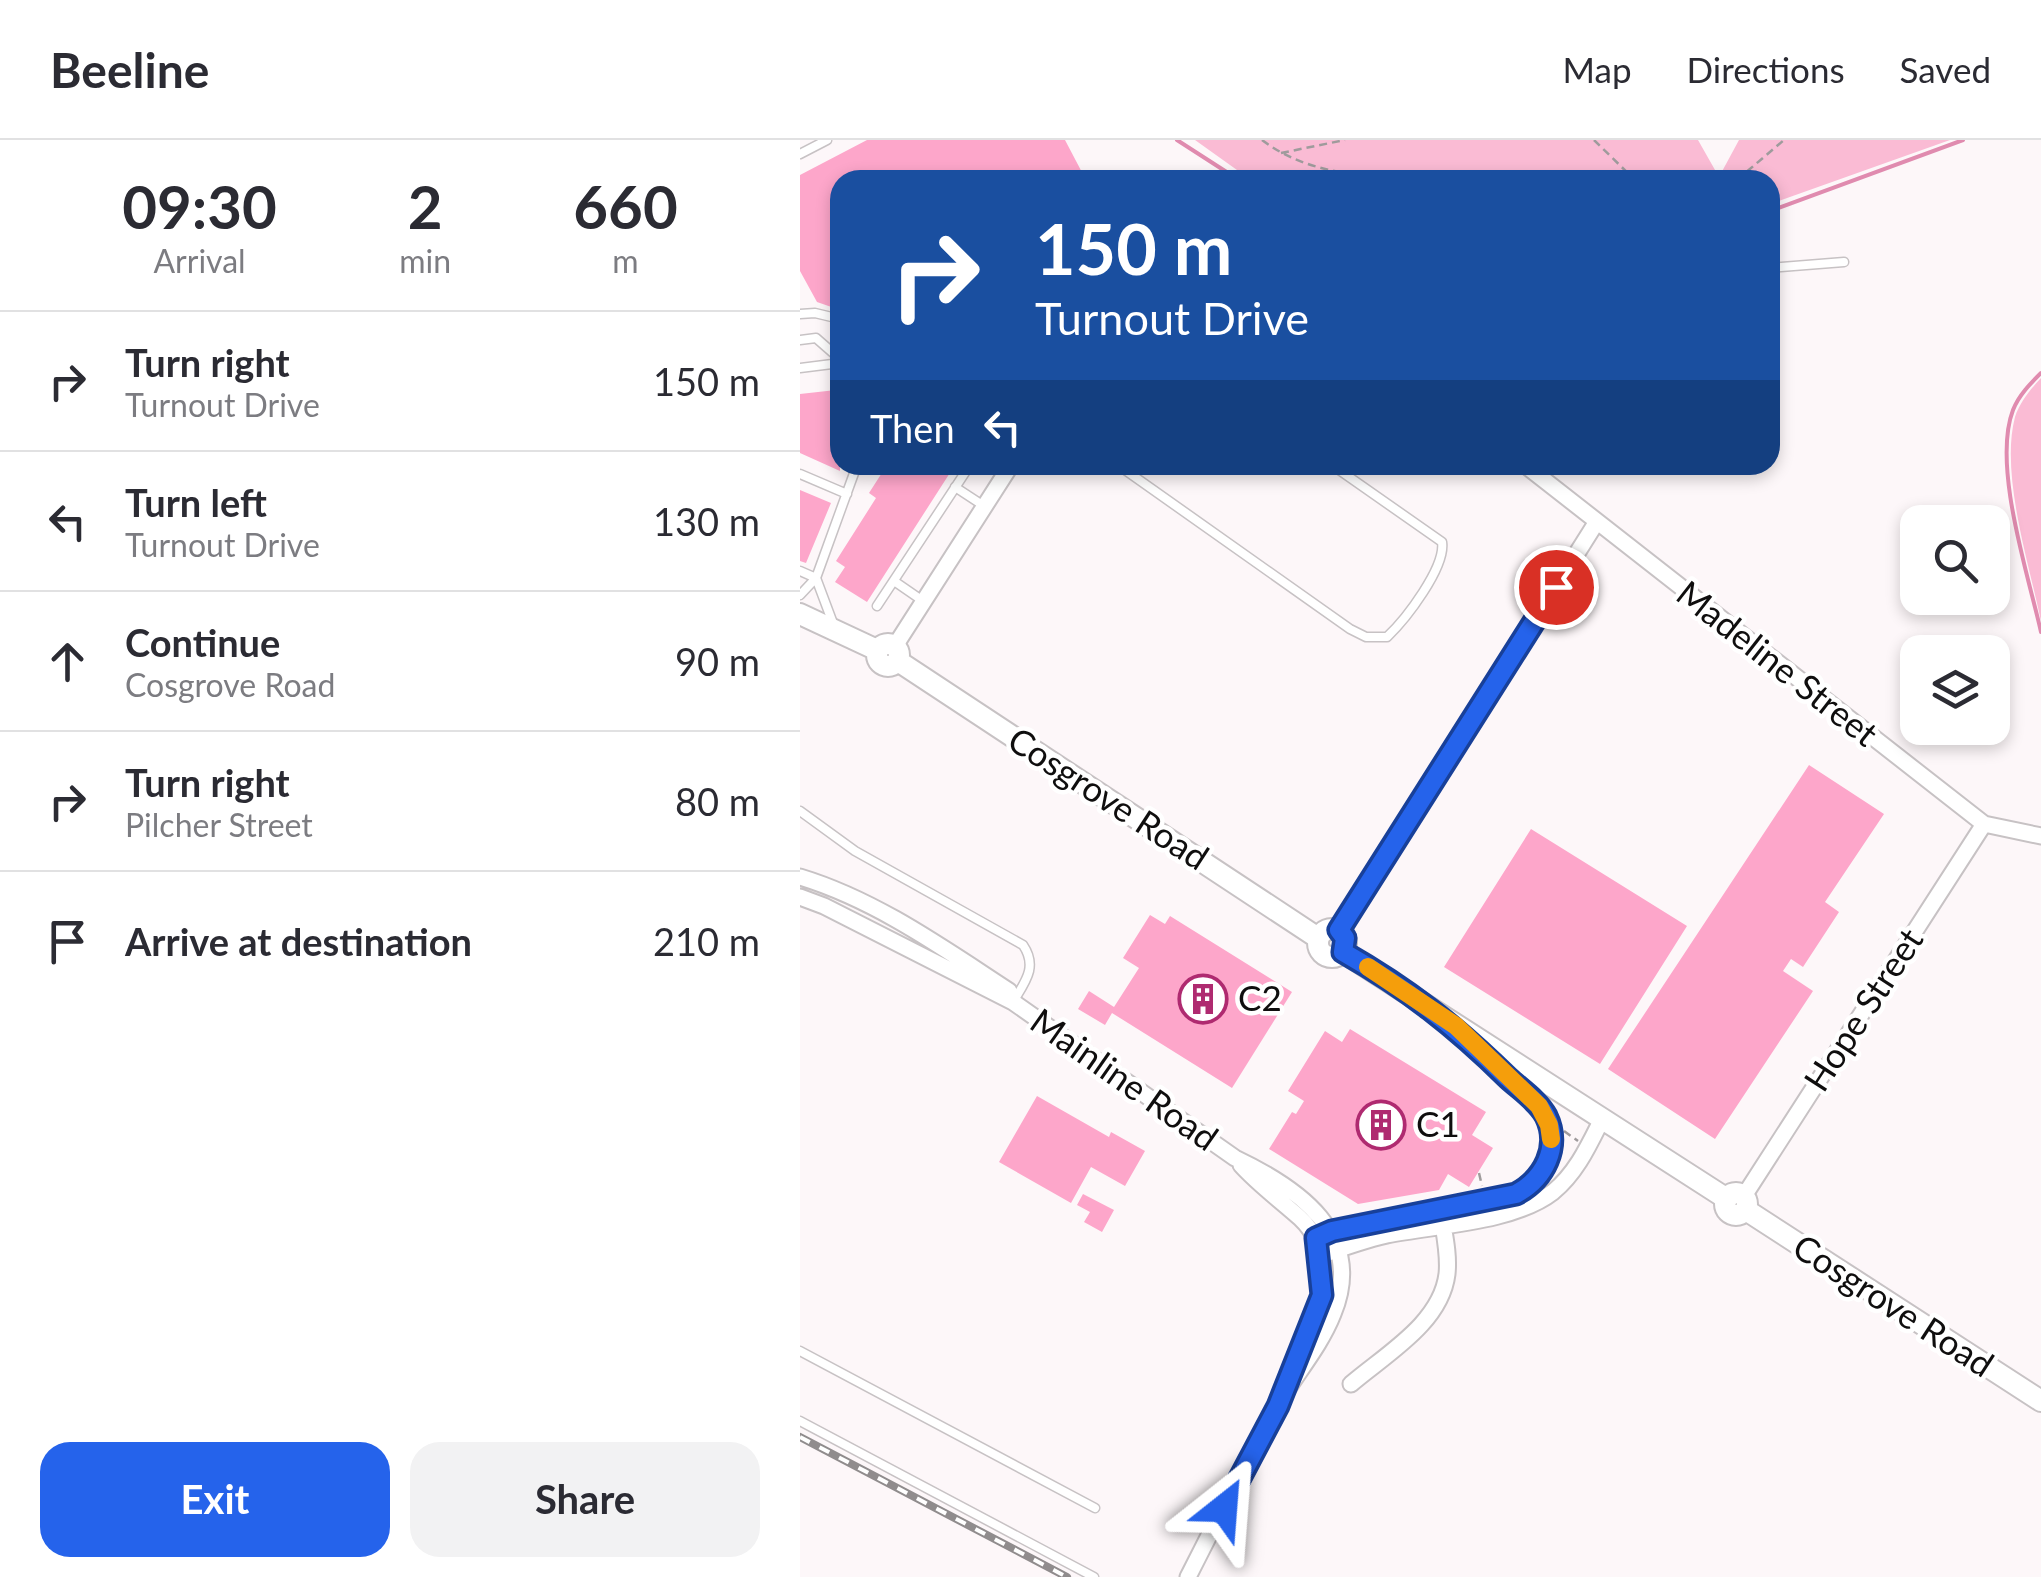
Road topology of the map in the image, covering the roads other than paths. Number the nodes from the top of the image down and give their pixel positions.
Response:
1 (827, 140) edge
2 (800, 154) edge
3 (1844, 262) dead end
4 (1780, 267) edge
5 (800, 314) edge
6 (830, 317) edge
7 (800, 340) edge
8 (830, 351) edge
9 (830, 363) edge
10 (800, 368) edge
11 (800, 474) edge
12 (854, 475) edge
13 (963, 475) edge
14 (1004, 475) edge
15 (1132, 475) edge
16 (1346, 475) edge
17 (1537, 475) edge
18 (955, 487) junction
19 (847, 494) junction
20 (984, 506) junction
21 (1596, 523) junction
22 (800, 571) edge
23 (816, 578) junction
24 (894, 581) junction
25 (800, 595) edge
26 (923, 601) junction
27 (877, 606) dead end
28 (800, 614) edge
29 (836, 630) junction
30 (890, 652) junction
31 (800, 811) edge
32 (1984, 824) junction
33 (2041, 836) edge
34 (800, 876) edge
35 (800, 897) edge
36 (1341, 941) junction
37 (1013, 1002) junction
38 (1456, 1026) junction
39 (1602, 1121) junction
40 (1235, 1158) junction
41 (1739, 1202) junction
42 (1442, 1218) junction
43 (1332, 1231) junction
44 (1316, 1238) junction
45 (1338, 1249) junction
46 (1320, 1256) junction
47 (800, 1351) edge
48 (1352, 1384) dead end
49 (2041, 1401) edge
50 (1278, 1406) junction
51 (800, 1421) edge
52 (1095, 1508) dead end
53 (1094, 1577) edge
54 (1188, 1577) edge

1 - 2 lane
3 - 4 lane
5 - 6 lane
7 - 8 lane
9 - 10 lane
11 - 19 lane
12 - 19 lane
13 - 18 lane
14 - 20 street
15 - 16 lane
17 - 21 street, Madeline Street
18 - 20 lane
18 - 24 lane
19 - 23 lane
20 - 26 street
21 - 32 street, Madeline Street
21 - 36 street
22 - 23 lane
23 - 25 lane
23 - 29 lane
24 - 26 lane
24 - 27 lane
26 - 30 street
28 - 29 main road, Cosgrove Road
29 - 30 main road, Cosgrove Road
30 - 36 main road, Cosgrove Road
31 - 37 lane
32 - 33 street, Madeline Street
32 - 41 street, Hope Street
34 - 37 street, Mainline Road
35 - 37 street, Mainline Road
36 - 38 main road, Cosgrove Road
37 - 40 street, Mainline Road
38 - 39 main road, Cosgrove Road
38 - 42 street
39 - 41 main road, Cosgrove Road
39 - 42 street
40 - 43 street, Mainline Road
40 - 44 street, Mainline Road
41 - 49 main road, Cosgrove Road
42 - 43 street
42 - 45 street
42 - 48 street
43 - 44 street
43 - 45 street, Mainline Road
44 - 46 street, Mainline Road
45 - 46 street
45 - 50 street, Mainline Road
46 - 50 street, Mainline Road
47 - 52 lane
50 - 54 street, Mainline Road
51 - 53 lane

